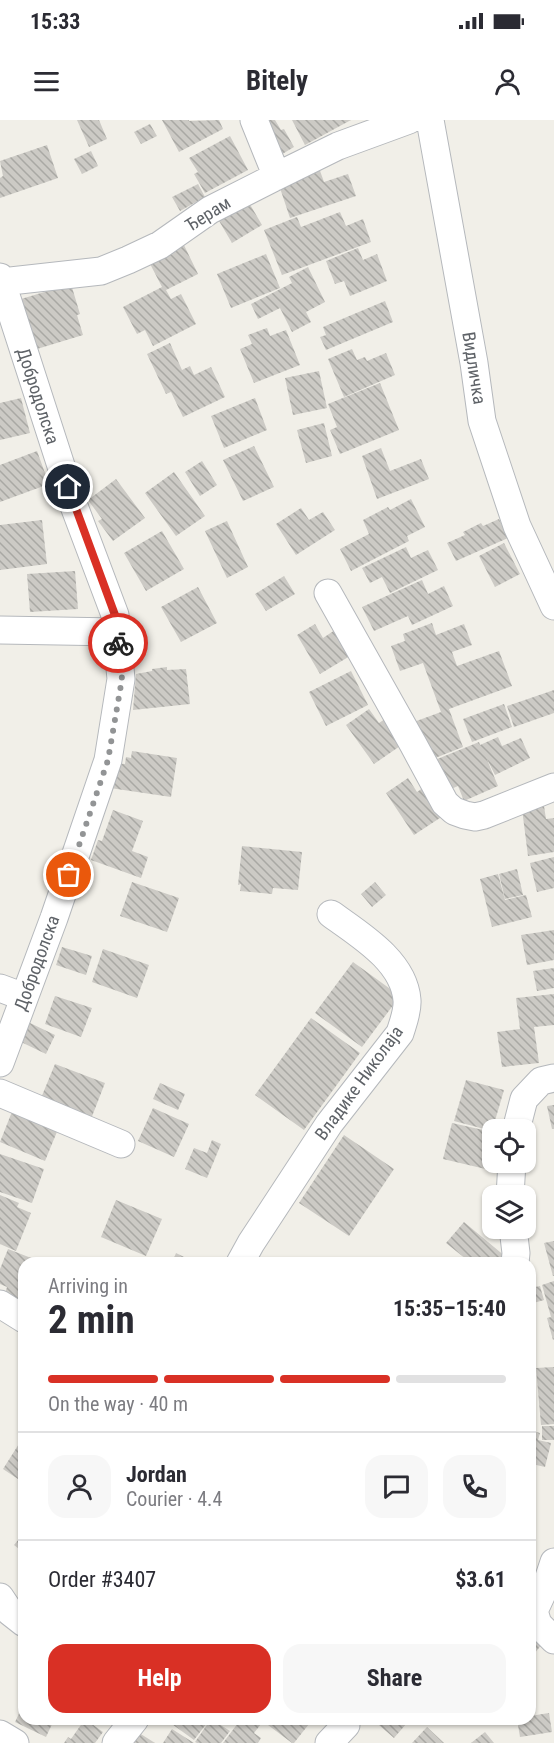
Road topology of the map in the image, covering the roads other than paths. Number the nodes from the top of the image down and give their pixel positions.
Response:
1 (254, 120) edge
2 (408, 120) edge
3 (430, 120) edge
4 (275, 177) junction
5 (1, 280) edge
6 (328, 593) dead end
7 (554, 606) edge
8 (0, 630) edge
9 (117, 632) junction
10 (554, 787) edge
11 (331, 914) dead end
12 (12, 992) edge
13 (0, 1063) edge
14 (554, 1078) edge
15 (0, 1093) edge
16 (519, 1119) edge
17 (121, 1144) dead end
18 (514, 1239) edge
19 (243, 1257) edge
20 (516, 1257) edge
21 (0, 1304) edge
22 (18, 1315) edge
23 (554, 1562) edge
24 (0, 1597) edge
25 (536, 1607) edge
26 (18, 1618) edge
27 (536, 1618) edge
28 (554, 1640) edge
29 (130, 1725) edge
30 (0, 1734) edge
31 (15, 1743) edge
32 (116, 1743) edge

1 - 4 street
2 - 4 street, Ђерам
3 - 7 street, Видличка
4 - 5 street, Ђерам
5 - 9 street, Добродолска
6 - 10 street
8 - 9 street
9 - 12 street, Добродолска
11 - 19 street, Владике Николаја
12 - 13 street, Добродолска
14 - 16 street
15 - 17 street
18 - 20 street
21 - 22 street
23 - 25 street
24 - 26 street
27 - 28 street
29 - 32 street
30 - 31 street

